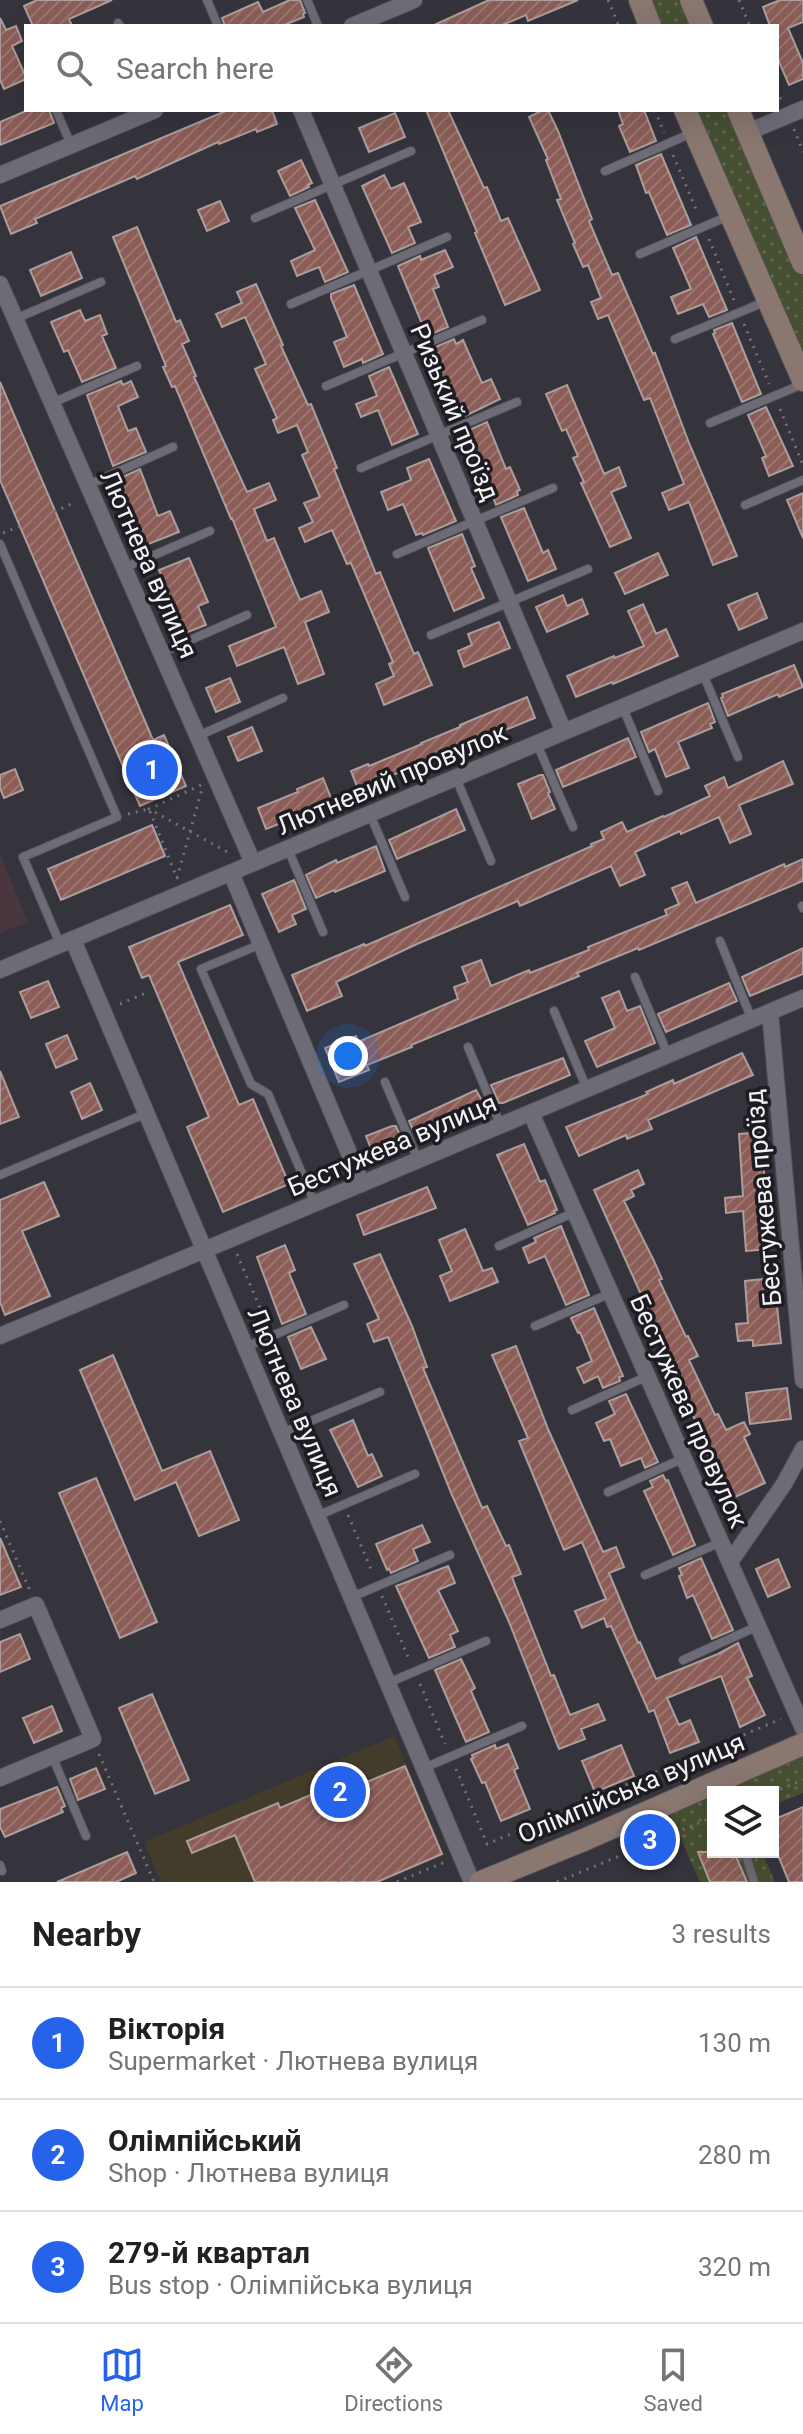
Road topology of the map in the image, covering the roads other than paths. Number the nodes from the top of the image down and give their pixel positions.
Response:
1 (207, 0) edge
2 (307, 0) edge
3 (414, 0) edge
4 (640, 0) edge
5 (691, 0) edge
6 (217, 24) edge
7 (317, 24) edge
8 (357, 24) edge
9 (649, 24) edge
10 (701, 24) edge
11 (803, 109) edge
12 (57, 112) edge
13 (150, 112) edge
14 (302, 112) edge
15 (686, 112) edge
16 (739, 112) edge
17 (695, 132) junction
18 (748, 132) junction
19 (71, 145) junction
20 (411, 151) dead end
21 (605, 171) dead end
22 (0, 175) edge
23 (333, 185) junction
24 (731, 215) junction
25 (255, 218) dead end
26 (447, 237) dead end
27 (640, 254) dead end
28 (803, 263) edge
29 (369, 270) junction
30 (101, 282) dead end
31 (0, 284) edge
32 (769, 301) junction
33 (291, 304) dead end
34 (15, 319) junction
35 (482, 320) dead end
36 (675, 339) dead end
37 (404, 353) junction
38 (137, 366) dead end
39 (803, 382) edge
40 (326, 386) dead end
41 (517, 402) dead end
42 (52, 403) junction
43 (710, 423) dead end
44 (438, 435) junction
45 (173, 447) dead end
46 (361, 468) dead end
47 (803, 480) edge
48 (88, 485) junction
49 (553, 488) dead end
50 (745, 505) dead end
51 (475, 521) junction
52 (210, 531) dead end
53 (0, 544) edge
54 (397, 554) dead end
55 (124, 568) junction
56 (588, 569) dead end
57 (509, 602) junction
58 (247, 615) dead end
59 (803, 631) edge
60 (431, 635) dead end
61 (161, 653) junction
62 (703, 674) junction
63 (283, 698) dead end
64 (623, 708) junction
65 (564, 732) junction
66 (198, 736) junction
67 (537, 744) junction
68 (738, 757) dead end
69 (456, 778) junction
70 (658, 791) dead end
71 (370, 814) junction
72 (573, 827) dead end
73 (288, 849) junction
74 (491, 861) dead end
75 (253, 863) junction
76 (233, 864) junction
77 (405, 897) dead end
78 (323, 932) dead end
79 (720, 941) dead end
80 (66, 942) junction
81 (261, 944) junction
82 (0, 970) edge
83 (635, 977) dead end
84 (803, 998) edge
85 (554, 1011) dead end
86 (770, 1012) junction
87 (752, 1020) junction
88 (468, 1047) dead end
89 (668, 1055) junction
90 (385, 1082) dead end
91 (587, 1089) junction
92 (147, 1113) junction
93 (531, 1113) junction
94 (501, 1126) junction
95 (418, 1160) junction
96 (0, 1175) edge
97 (362, 1184) junction
98 (315, 1204) junction
99 (575, 1212) junction
100 (499, 1246) dead end
101 (205, 1250) junction
102 (611, 1293) junction
103 (344, 1305) dead end
104 (535, 1326) dead end
105 (0, 1336) edge
106 (246, 1347) junction
107 (648, 1376) junction
108 (803, 1380) edge
109 (380, 1392) dead end
110 (572, 1410) dead end
111 (282, 1433) junction
112 (803, 1449) edge
113 (684, 1458) junction
114 (415, 1474) dead end
115 (608, 1492) dead end
116 (317, 1516) junction
117 (721, 1542) junction
118 (450, 1555) dead end
119 (730, 1562) junction
120 (645, 1575) dead end
121 (352, 1597) junction
122 (0, 1620) edge
123 (758, 1626) junction
124 (486, 1641) dead end
125 (683, 1660) dead end
126 (388, 1683) junction
127 (800, 1721) edge
128 (522, 1726) dead end
129 (803, 1744) edge
130 (52, 1756) junction
131 (424, 1768) junction
132 (0, 1778) edge
133 (723, 1786) edge
134 (707, 1793) edge
135 (86, 1836) dead end
136 (747, 1858) edge
137 (512, 1876) edge
138 (472, 1882) edge
139 (481, 1882) edge
140 (754, 1882) edge

1 - 6 lane
2 - 7 lane
3 - 8 street
4 - 9 main road
5 - 10 main road
11 - 18 street
12 - 19 lane
13 - 19 street
14 - 23 street, Ризький проїзд
15 - 17 main road
16 - 18 main road
17 - 21 lane
17 - 24 main road
18 - 28 main road
19 - 22 street
20 - 23 lane
23 - 25 lane
23 - 29 street, Ризький проїзд
24 - 27 lane
24 - 32 main road
26 - 29 lane
29 - 33 lane
29 - 37 street, Ризький проїзд
30 - 34 lane
31 - 34 street, Лютнева вулиця
32 - 36 lane
32 - 39 main road
34 - 42 street, Лютнева вулиця
35 - 37 lane
37 - 40 lane
37 - 44 street, Ризький проїзд
38 - 42 lane
39 - 43 lane
41 - 44 lane
42 - 48 street, Лютнева вулиця
44 - 46 lane
44 - 51 street, Ризький проїзд
45 - 48 lane
47 - 50 lane
48 - 55 street, Лютнева вулиця
49 - 51 lane
51 - 54 lane
51 - 57 street, Ризький проїзд
52 - 55 lane
53 - 80 lane
55 - 61 street, Лютнева вулиця
56 - 57 lane
57 - 60 lane
57 - 65 street, Ризький проїзд
58 - 61 lane
59 - 62 street, Лютневий провулок
61 - 66 street, Лютнева вулиця
62 - 64 street, Лютневий провулок
62 - 68 lane
63 - 66 lane
64 - 65 street, Лютневий провулок
64 - 70 lane
65 - 67 street, Лютневий провулок
66 - 75 street, Лютнева вулиця
67 - 69 street, Лютневий провулок
67 - 72 lane
69 - 71 street, Лютневий провулок
69 - 74 lane
71 - 73 street, Лютневий провулок
71 - 77 lane
73 - 75 street, Лютневий провулок
73 - 78 lane
75 - 76 street, Лютневий провулок
76 - 80 street, Лютневий провулок
76 - 81 street
79 - 87 lane
80 - 82 street, Лютневий провулок
80 - 92 street, Лютнева вулиця
81 - 97 street
81 - 98 lane
83 - 89 lane
84 - 86 street, Бестужева вулиця
85 - 91 lane
86 - 87 street, Бестужева вулиця
86 - 108 street, Бестужева проїзд
87 - 89 street, Бестужева вулиця
88 - 94 lane
89 - 91 street, Бестужева вулиця
90 - 95 lane
91 - 93 street, Бестужева вулиця
92 - 96 lane
92 - 101 street, Лютнева вулиця
93 - 94 street, Бестужева вулиця
93 - 99 street, Бестужева провулок
94 - 95 street, Бестужева вулиця
95 - 97 street, Бестужева вулиця
97 - 98 street, Бестужева вулиця
98 - 101 street, Бестужева вулиця
99 - 100 lane
99 - 102 street, Бестужева провулок
101 - 105 street, Бестужева вулиця
101 - 106 street, Лютнева вулиця
102 - 104 lane
102 - 107 street, Бестужева провулок
103 - 106 lane
106 - 111 street, Лютнева вулиця
107 - 110 lane
107 - 113 street, Бестужева провулок
109 - 111 lane
111 - 116 street, Лютнева вулиця
112 - 119 street
113 - 115 lane
113 - 117 street, Бестужева провулок
114 - 116 lane
116 - 121 street, Лютнева вулиця
117 - 119 street, Бестужева провулок
117 - 120 lane
118 - 121 lane
119 - 123 street, Бестужева провулок
121 - 126 street, Лютнева вулиця
122 - 130 street
123 - 125 lane
123 - 127 street, Бестужева провулок
124 - 126 lane
126 - 131 street, Лютнева вулиця
128 - 131 lane
129 - 133 main road, Олімпійська вулиця
130 - 132 street
130 - 135 lane
131 - 138 street, Лютнева вулиця
134 - 137 main road, Олімпійська вулиця
136 - 140 lane
137 - 139 main road, Олімпійська вулиця

